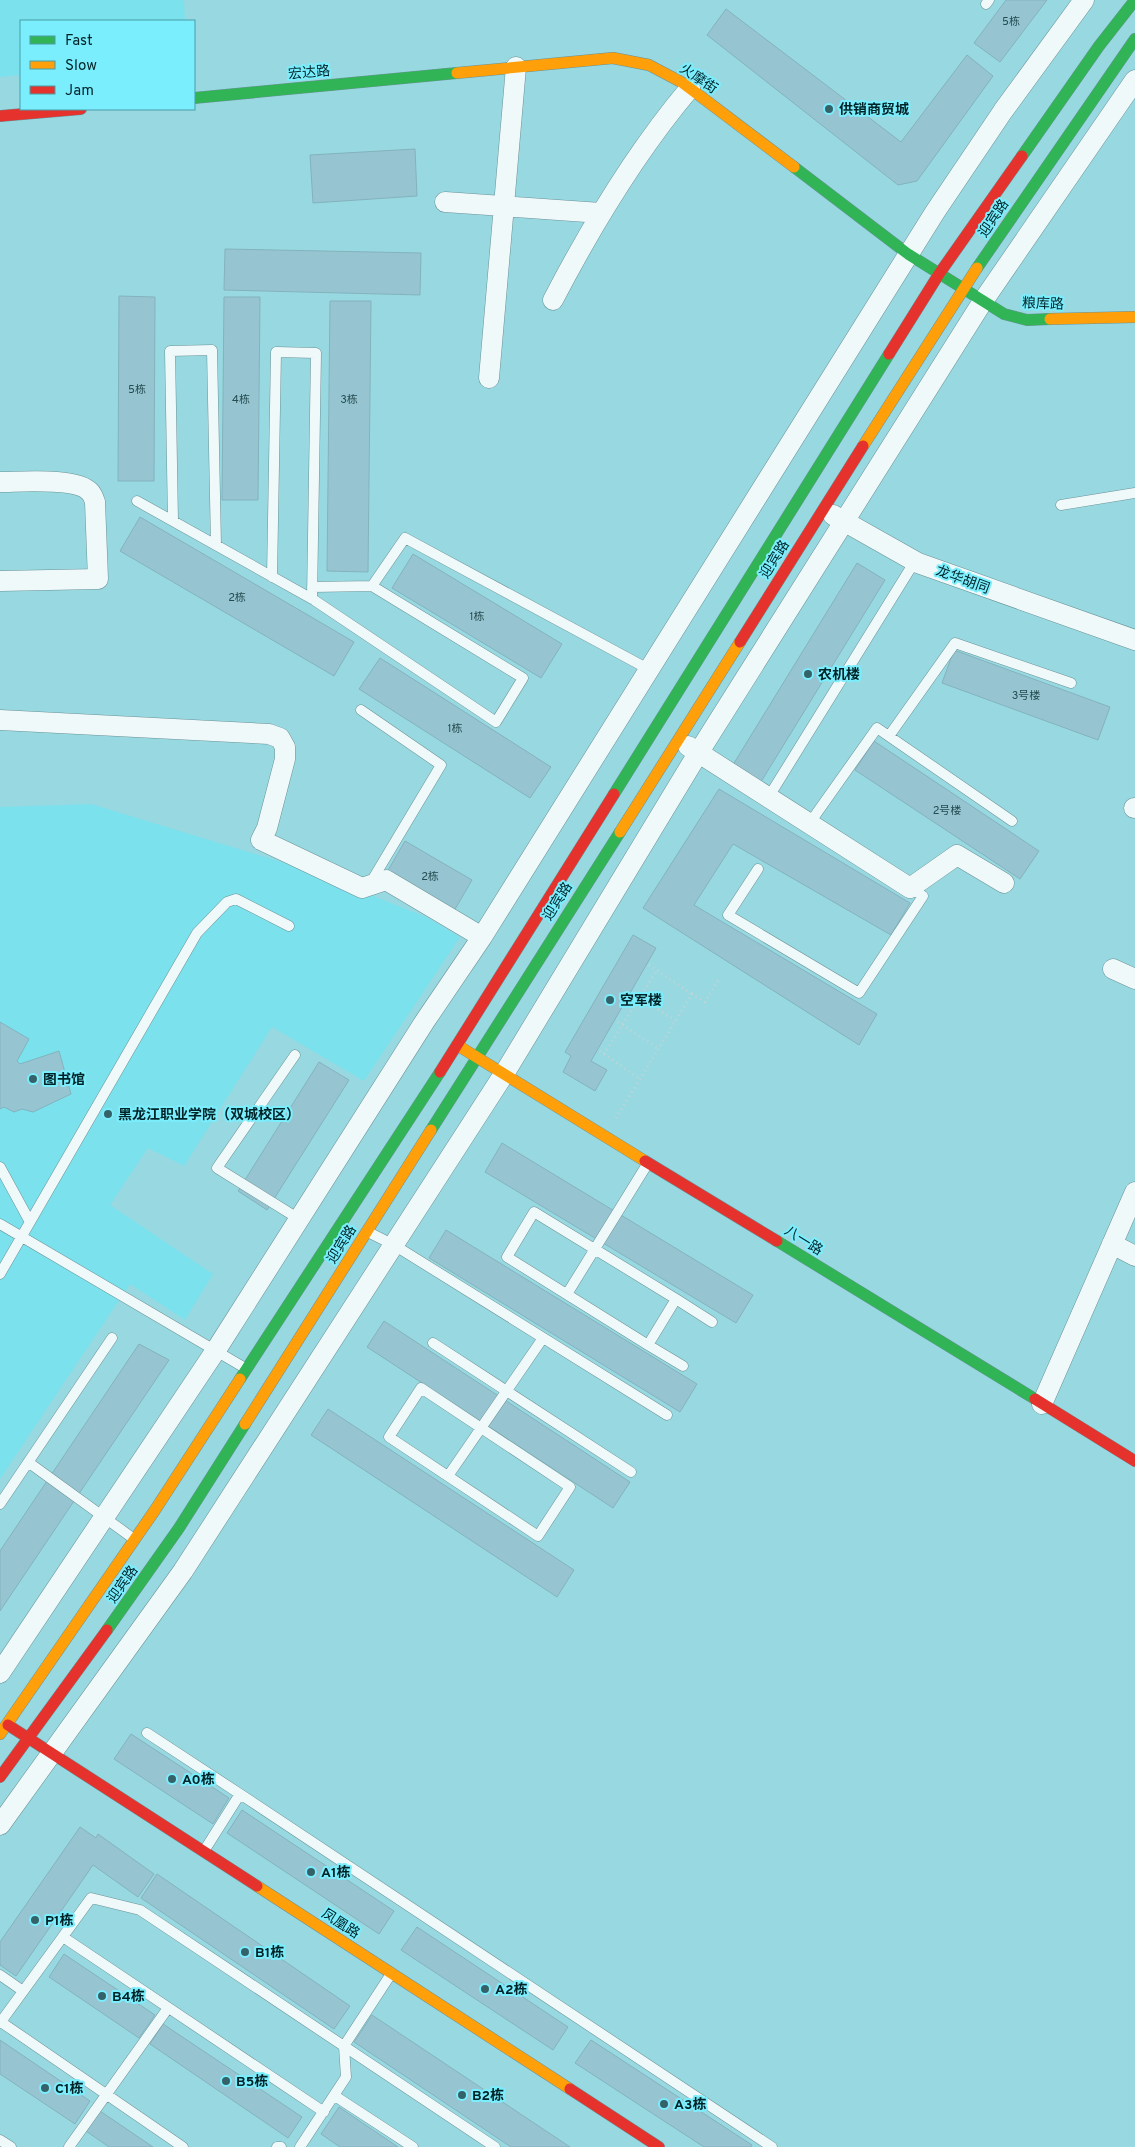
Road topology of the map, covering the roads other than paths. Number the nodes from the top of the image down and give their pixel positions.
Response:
1 (1084, 0) edge
2 (1135, 0) edge
3 (1135, 39) edge
4 (516, 67) junction
5 (428, 76) joint
6 (1135, 80) edge
7 (690, 88) junction
8 (195, 98) edge
9 (70, 110) edge
10 (0, 116) edge
11 (445, 202) dead end
12 (505, 205) junction
13 (601, 213) junction
14 (908, 254) junction
15 (939, 274) junction
16 (963, 289) junction
17 (553, 300) dead end
18 (982, 301) junction
19 (1135, 317) edge
20 (490, 378) dead end
21 (0, 482) edge
22 (1135, 493) edge
23 (800, 497) junction
24 (137, 501) dead end
25 (1061, 504) dead end
26 (823, 510) junction
27 (173, 521) junction
28 (845, 522) junction
29 (216, 545) junction
30 (915, 561) junction
31 (272, 577) junction
32 (0, 582) edge
33 (372, 586) junction
34 (312, 587) junction
35 (312, 599) junction
36 (1135, 640) edge
37 (650, 670) junction
38 (1071, 684) dead end
39 (361, 710) dead end
40 (0, 720) edge
41 (889, 736) junction
42 (677, 740) junction
43 (699, 752) junction
44 (768, 798) junction
45 (1012, 821) dead end
46 (809, 824) junction
47 (758, 870) dead end
48 (1004, 883) dead end
49 (369, 885) junction
50 (910, 888) junction
51 (289, 926) dead end
52 (482, 937) junction
53 (1113, 969) dead end
54 (1135, 979) edge
55 (457, 1045) junction
56 (295, 1055) dead end
57 (476, 1056) junction
58 (504, 1074) junction
59 (649, 1163) junction
60 (0, 1167) edge
61 (1135, 1192) edge
62 (299, 1219) junction
63 (30, 1222) junction
64 (0, 1224) edge
65 (367, 1231) junction
66 (22, 1237) junction
67 (1112, 1244) junction
68 (394, 1245) junction
69 (595, 1249) junction
70 (1135, 1256) edge
71 (0, 1274) edge
72 (567, 1294) junction
73 (676, 1299) junction
74 (712, 1322) dead end
75 (112, 1338) dead end
76 (543, 1338) junction
77 (433, 1343) dead end
78 (648, 1345) junction
79 (216, 1350) junction
80 (683, 1366) dead end
81 (246, 1369) junction
82 (508, 1390) junction
83 (1042, 1404) junction
84 (667, 1415) dead end
85 (482, 1428) junction
86 (1135, 1461) edge
87 (28, 1462) junction
88 (631, 1472) dead end
89 (448, 1476) junction
90 (0, 1504) edge
91 (105, 1517) junction
92 (135, 1539) junction
93 (0, 1673) edge
94 (3, 1729) edge
95 (147, 1732) dead end
96 (28, 1738) junction
97 (52, 1753) junction
98 (0, 1777) edge
99 (240, 1794) junction
100 (0, 1825) edge
101 (203, 1852) junction
102 (62, 1937) junction
103 (391, 1974) junction
104 (0, 1975) edge
105 (23, 1991) junction
106 (168, 2008) junction
107 (0, 2023) edge
108 (344, 2046) junction
109 (106, 2094) junction
110 (335, 2096) junction
111 (324, 2112) junction
112 (0, 2140) edge
113 (767, 2146) edge
114 (11, 2147) edge
115 (69, 2147) edge
116 (183, 2147) edge
117 (300, 2147) edge
118 (413, 2147) edge
119 (495, 2147) edge
120 (659, 2147) edge

1 - 14 street
2 - 15 main road, 迎宾路
3 - 16 main road, 迎宾路
4 - 5 main road, 火摩街
4 - 7 main road, 火摩街
4 - 12 street
5 - 8 main road, 宏达路
6 - 18 street
7 - 13 street
7 - 14 main road, 火摩街
9 - 10 main road
11 - 12 street
12 - 13 street
12 - 20 street
13 - 17 street
14 - 15 main road, 粮库路
14 - 37 street
15 - 16 main road, 粮库路
15 - 23 main road, 迎宾路
16 - 18 main road, 粮库路
16 - 26 main road, 迎宾路
18 - 19 main road, 粮库路
18 - 28 street
21 - 32 street
22 - 25 lane
23 - 26 street, 龙华胡同
23 - 55 main road, 迎宾路
24 - 27 lane
26 - 28 street, 龙华胡同
26 - 42 main road, 迎宾路
27 - 29 lane
27 - 29 lane
28 - 30 street, 龙华胡同
28 - 43 street
29 - 31 lane
30 - 36 street, 龙华胡同
30 - 44 lane
31 - 34 lane
31 - 35 lane
33 - 34 lane
33 - 35 lane
33 - 37 lane
34 - 35 lane
37 - 52 street
38 - 41 lane
39 - 49 lane
40 - 49 street
41 - 45 lane
41 - 46 lane
42 - 43 street
42 - 57 main road, 迎宾路
43 - 44 street
43 - 58 street
44 - 46 street
46 - 50 street
47 - 50 lane
48 - 50 street
49 - 52 street
51 - 63 lane
52 - 62 street
53 - 54 street
55 - 57 main road, 八一路
55 - 81 main road, 迎宾路
56 - 62 lane
57 - 58 main road, 八一路
57 - 65 main road, 迎宾路
58 - 59 main road, 八一路
58 - 68 street
59 - 69 lane
59 - 83 main road, 八一路
60 - 63 lane
61 - 67 street
62 - 79 street
63 - 66 lane
64 - 66 lane
65 - 68 lane
65 - 96 main road, 迎宾路
66 - 71 lane
66 - 79 lane
67 - 70 street
67 - 83 street
68 - 76 lane
68 - 97 street
69 - 72 lane
69 - 72 lane
69 - 73 lane
72 - 78 lane
73 - 74 lane
73 - 78 lane
75 - 87 lane
76 - 82 lane
76 - 84 lane
77 - 82 lane
78 - 80 lane
79 - 81 lane
79 - 91 street
81 - 92 main road, 迎宾路
82 - 85 lane
82 - 88 lane
83 - 86 main road, 八一路
85 - 89 lane
85 - 89 lane
85 - 89 lane
87 - 90 lane
87 - 91 lane
91 - 92 lane
91 - 93 street
92 - 94 main road, 迎宾路
94 - 96 main road, 凤凰路
95 - 99 lane
96 - 97 main road, 凤凰路
96 - 98 main road, 迎宾路
97 - 100 street
97 - 101 main road, 凤凰路
99 - 101 lane
99 - 113 lane
101 - 103 main road, 凤凰路
102 - 105 lane
102 - 106 lane
102 - 108 lane
103 - 108 lane
103 - 120 main road, 凤凰路
104 - 105 lane
105 - 107 lane
106 - 109 lane
106 - 111 lane
107 - 109 lane
108 - 110 lane
108 - 119 lane
109 - 115 lane
109 - 116 lane
110 - 111 lane
110 - 118 lane
111 - 117 lane
112 - 114 lane

